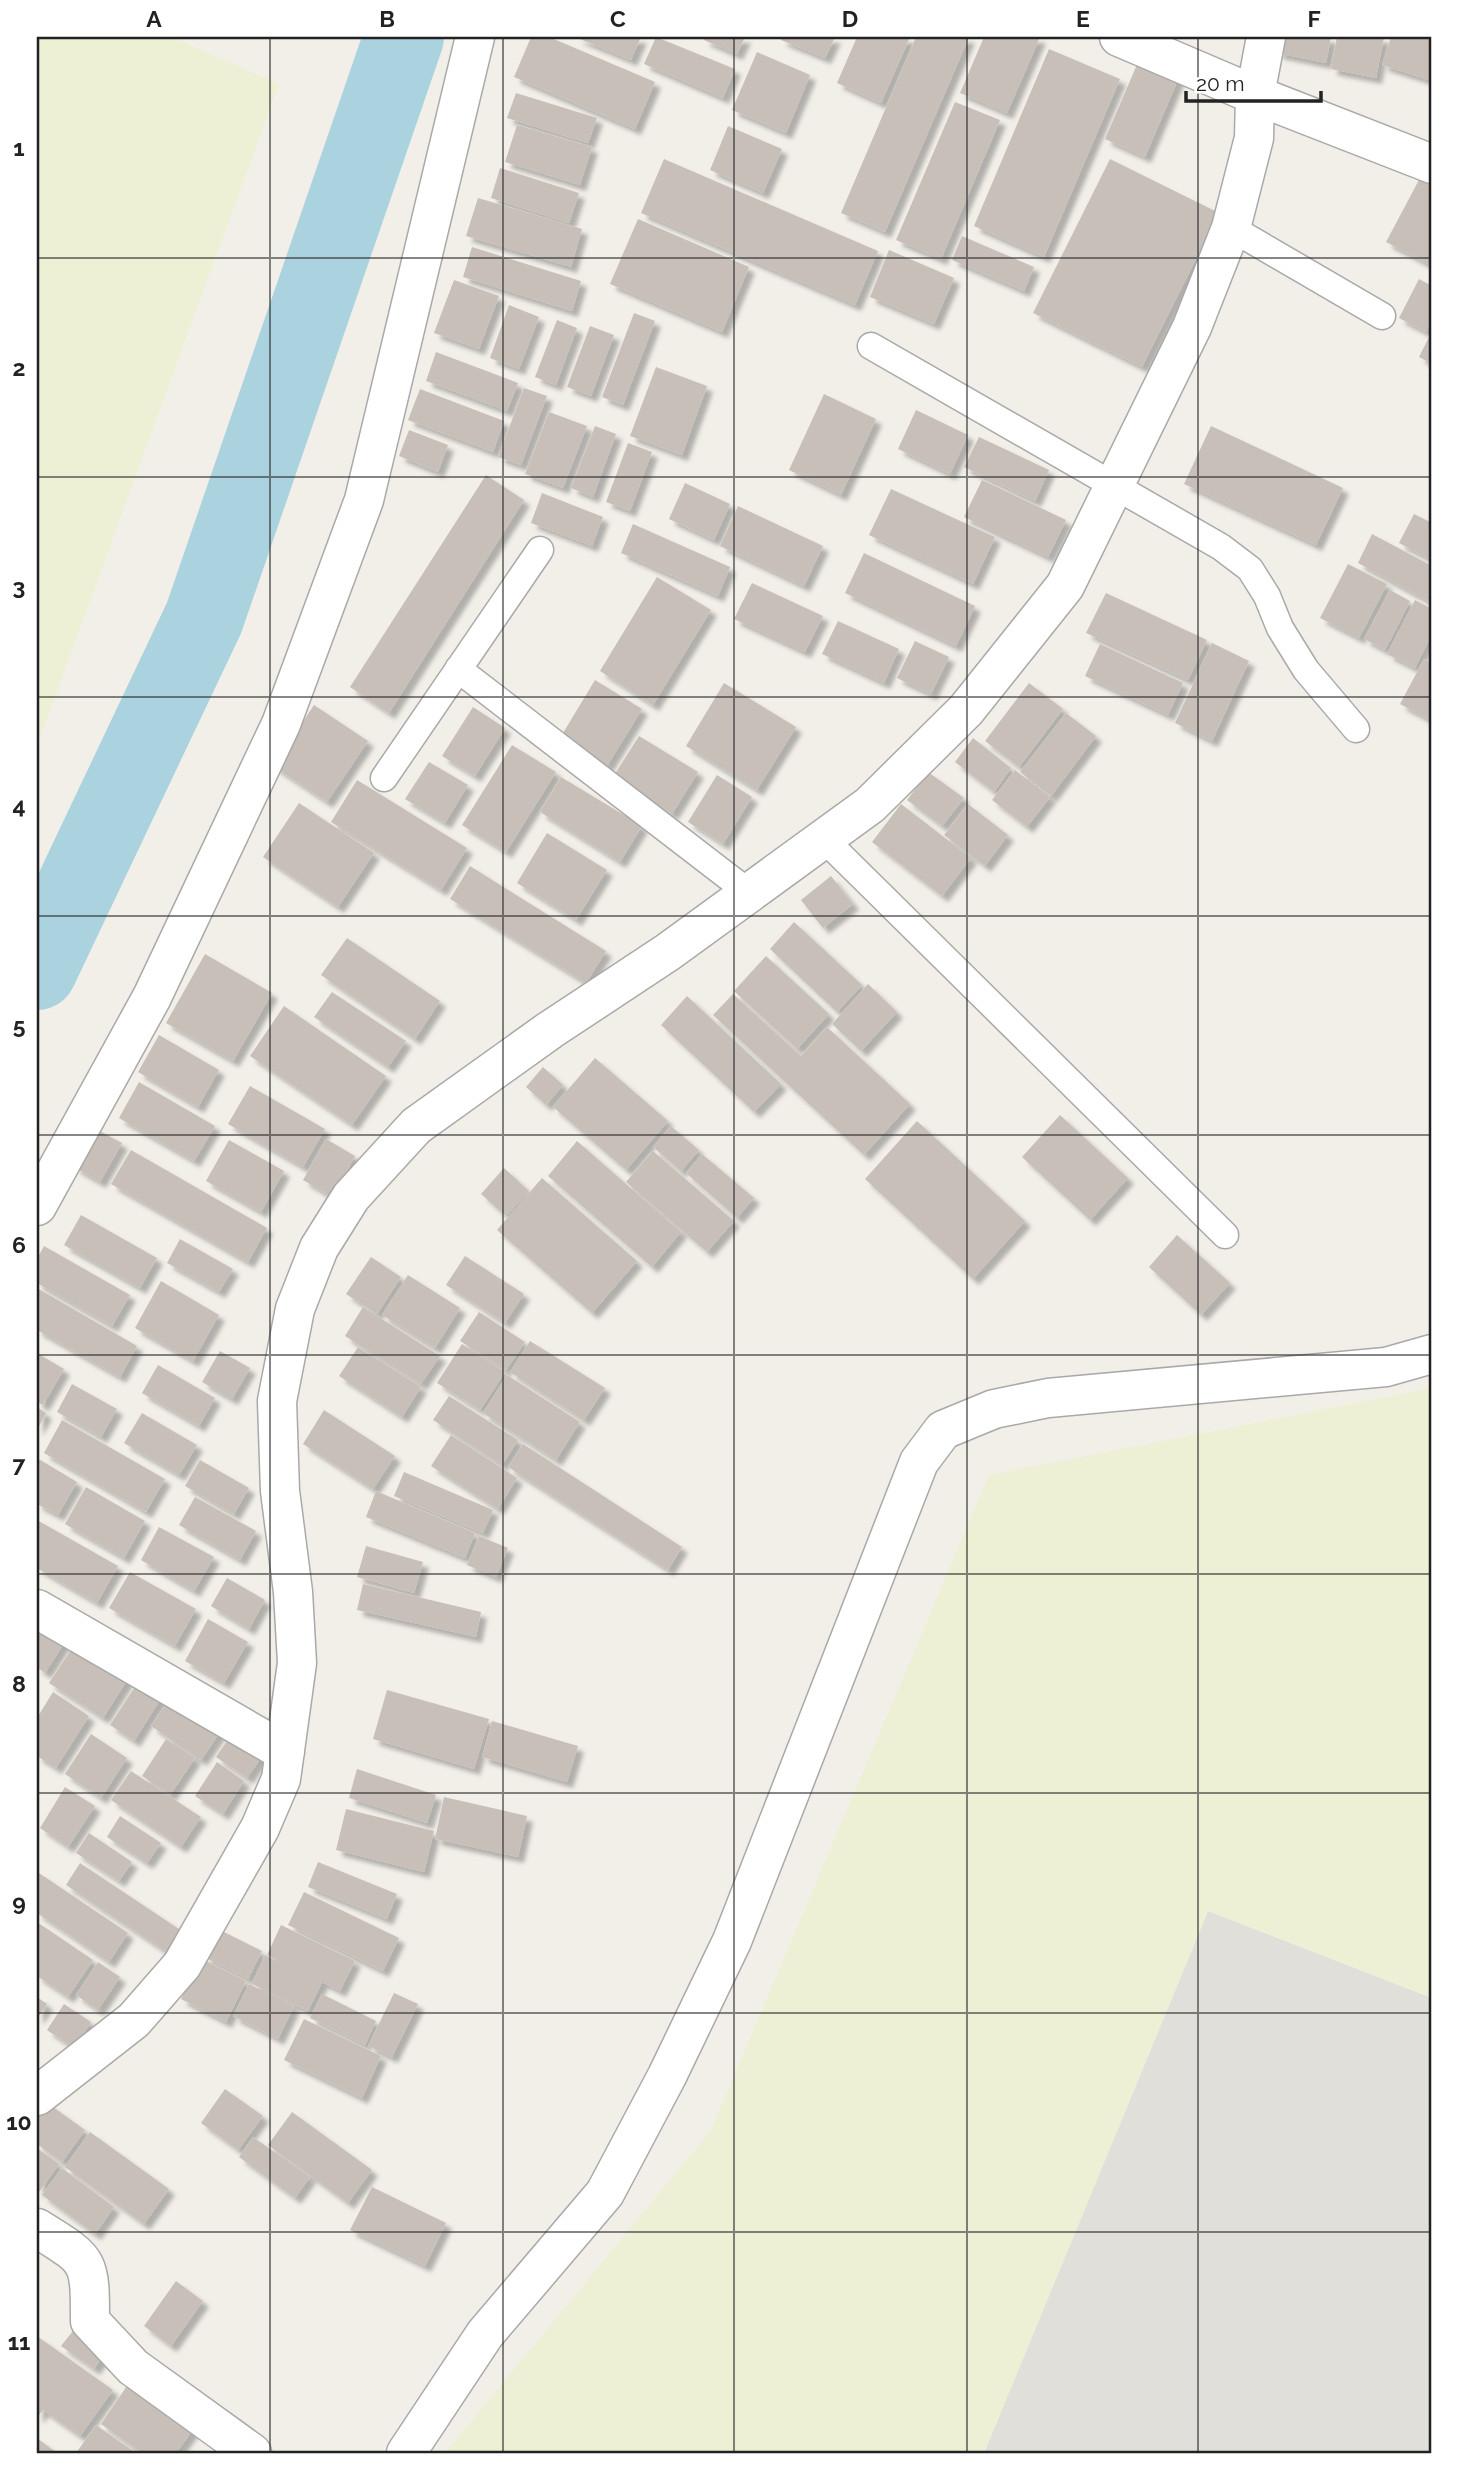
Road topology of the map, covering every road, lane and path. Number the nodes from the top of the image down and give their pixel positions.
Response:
1 (475, 37) edge
2 (1119, 37) edge
3 (1266, 37) edge
4 (1255, 95) junction
5 (1432, 164) edge
6 (1231, 228) junction
7 (1382, 316) dead end
8 (871, 346) dead end
9 (1114, 485) junction
10 (540, 550) dead end
11 (458, 669) junction
12 (1356, 729) dead end
13 (384, 778) dead end
14 (824, 839) junction
15 (748, 892) junction
16 (37, 1206) edge
17 (1225, 1235) dead end
18 (1432, 1354) edge
19 (37, 1609) edge
20 (285, 1752) junction
21 (37, 2096) edge
22 (37, 2228) edge
23 (252, 2453) edge
24 (406, 2453) edge

1 - 16 street
2 - 4 street
3 - 4 street
4 - 5 street
4 - 6 street
6 - 7 lane
6 - 9 street
8 - 9 lane
9 - 12 lane
9 - 14 street
10 - 11 lane
11 - 13 lane
11 - 15 lane
14 - 15 street
14 - 17 lane
15 - 20 street
18 - 24 street
19 - 20 street
20 - 21 street
22 - 23 street

